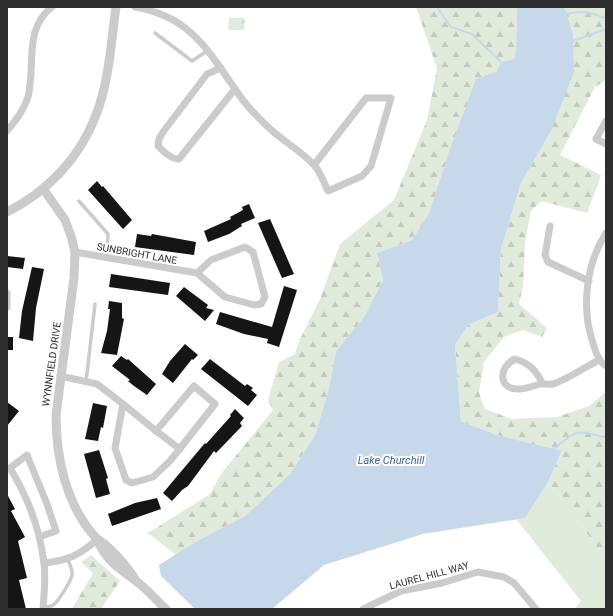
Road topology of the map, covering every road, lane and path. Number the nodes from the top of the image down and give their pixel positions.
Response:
1 (52, 7) edge
2 (116, 7) edge
3 (135, 7) edge
4 (155, 33) dead end
5 (208, 50) junction
6 (221, 68) junction
7 (235, 89) junction
8 (606, 121) edge
9 (7, 131) edge
10 (606, 144) edge
11 (314, 165) junction
12 (44, 190) junction
13 (79, 201) dead end
14 (7, 212) edge
15 (550, 226) dead end
16 (606, 233) edge
17 (75, 252) junction
18 (107, 258) junction
19 (197, 273) junction
20 (589, 281) junction
21 (7, 293) edge
22 (95, 304) dead end
23 (7, 307) edge
24 (599, 360) junction
25 (606, 366) edge
26 (60, 376) junction
27 (86, 382) junction
28 (542, 383) junction
29 (123, 404) junction
30 (156, 431) junction
31 (180, 449) junction
32 (39, 537) junction
33 (98, 539) junction
34 (68, 560) junction
35 (44, 563) junction
36 (43, 608) edge
37 (166, 609) edge
38 (363, 609) edge
39 (536, 609) edge

1 - 9 street
2 - 12 street
3 - 5 street
4 - 5 lane
5 - 6 street
6 - 7 street
6 - 7 street
7 - 11 street
8 - 10 street
11 - 11 street
12 - 14 street
12 - 17 street, WYNNFIELD DRIVE
13 - 18 lane
15 - 20 street
16 - 20 street
17 - 18 street, SUNBRIGHT LANE
17 - 26 street, WYNNFIELD DRIVE
18 - 19 street, SUNBRIGHT LANE
19 - 19 street
20 - 24 street
21 - 23 street
22 - 27 lane
24 - 25 street
24 - 28 street
26 - 27 street
26 - 33 street, WYNNFIELD DRIVE
27 - 29 street
28 - 28 street
29 - 30 street
29 - 31 street
30 - 31 street
30 - 31 street
32 - 32 street
32 - 35 street
33 - 34 street
33 - 37 street, WYNNFIELD DRIVE
34 - 35 street
34 - 36 lane
35 - 36 street
38 - 39 street, LAUREL HILL WAY

